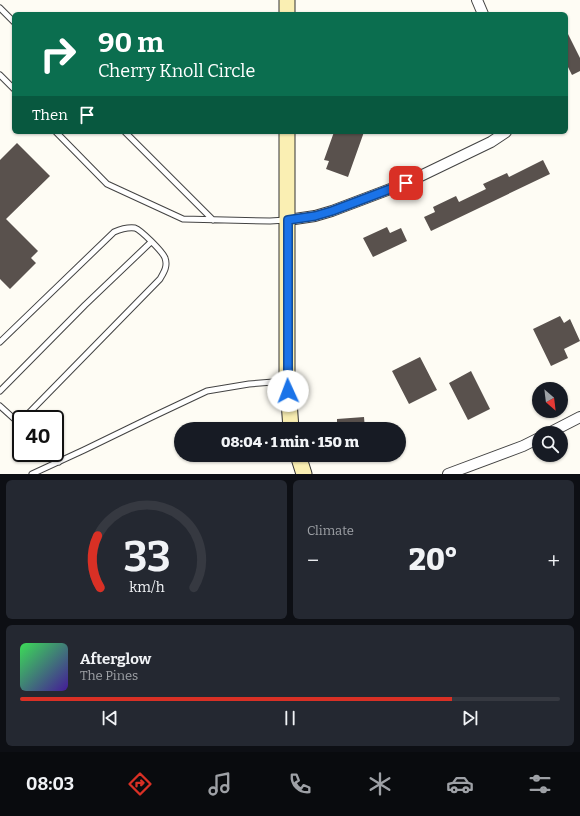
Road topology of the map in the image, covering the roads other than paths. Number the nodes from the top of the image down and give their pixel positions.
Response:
1 (287, 0) edge
2 (477, 0) edge
3 (0, 8) edge
4 (287, 12) edge
5 (482, 12) edge
6 (12, 20) edge
7 (0, 75) edge
8 (12, 87) edge
9 (58, 134) edge
10 (127, 134) edge
11 (287, 134) edge
12 (503, 134) edge
13 (213, 220) junction
14 (288, 220) junction
15 (151, 242) junction
16 (0, 342) edge
17 (287, 381) junction
18 (0, 391) edge
19 (0, 406) edge
20 (33, 410) edge
21 (12, 415) edge
22 (580, 417) edge
23 (290, 422) edge
24 (563, 426) edge
25 (532, 442) edge
26 (64, 459) edge
27 (58, 462) edge
28 (300, 462) edge
29 (32, 474) edge
30 (304, 474) edge
31 (448, 474) edge

1 - 4 street
2 - 5 street
3 - 6 lane
7 - 8 lane
9 - 13 lane
10 - 13 lane
11 - 14 street
12 - 14 street
13 - 14 lane
14 - 17 street
15 - 16 lane
15 - 18 lane
15 - 20 lane
17 - 23 street
17 - 26 lane
19 - 21 lane
22 - 24 street
25 - 31 street
27 - 29 lane
28 - 30 street

